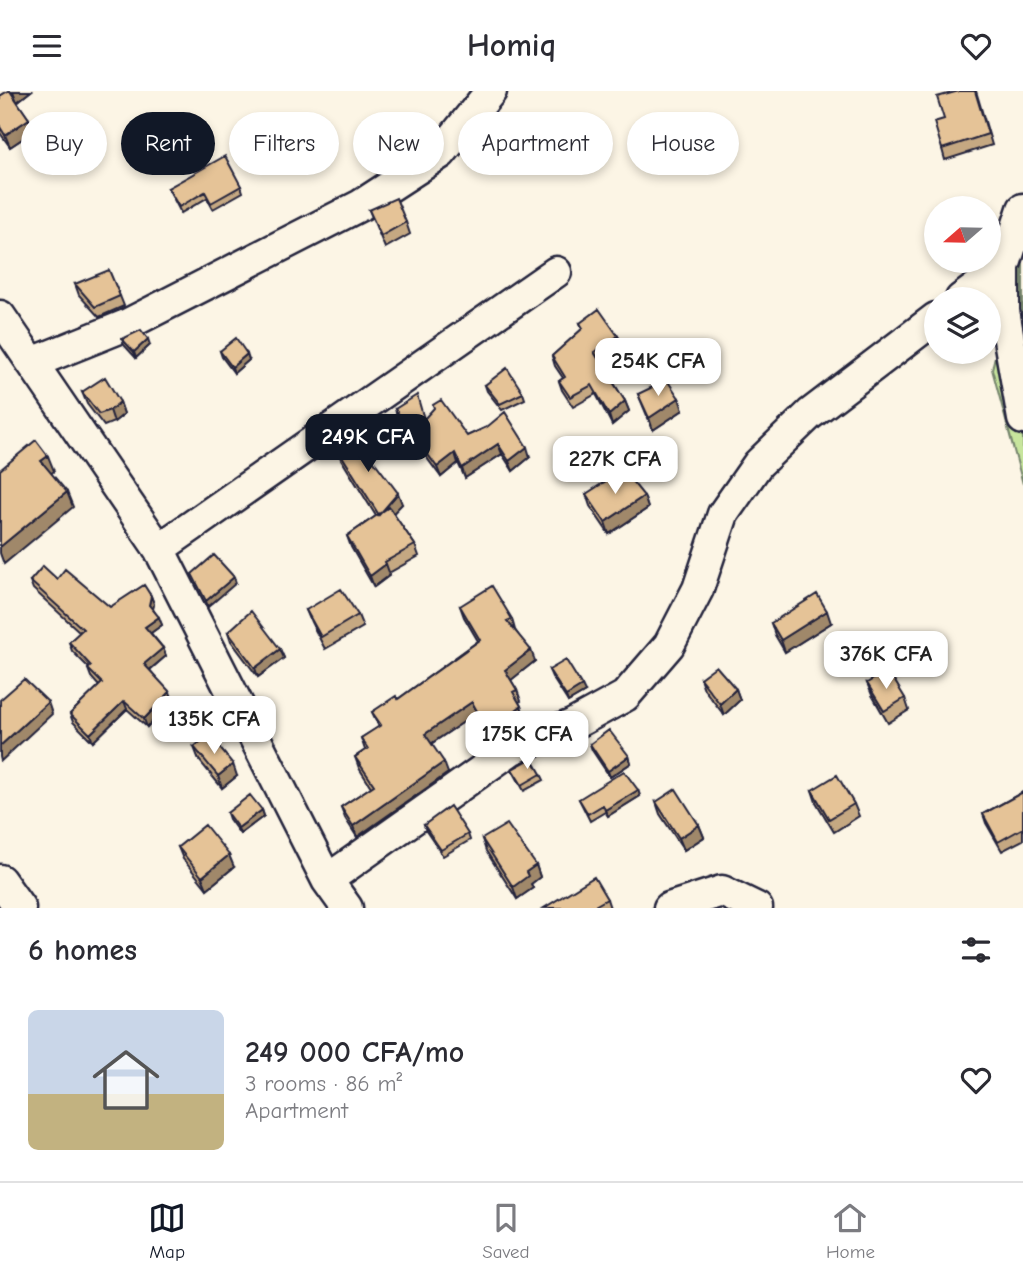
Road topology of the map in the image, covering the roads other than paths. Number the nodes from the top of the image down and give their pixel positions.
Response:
1 (491, 91) edge
2 (1023, 209) edge
3 (1004, 267) junction
4 (556, 272) dead end
5 (977, 287) edge
6 (0, 316) edge
7 (924, 327) edge
8 (32, 363) junction
9 (1023, 419) edge
10 (159, 549) junction
11 (0, 880) edge
12 (327, 880) junction
13 (20, 908) edge
14 (347, 908) edge
15 (669, 908) edge
16 (757, 908) edge

1 - 8 street
2 - 3 street
3 - 5 street
3 - 9 street
4 - 10 street
6 - 8 street
7 - 12 street
8 - 10 street
10 - 12 street
11 - 13 street
12 - 14 street
15 - 16 street

